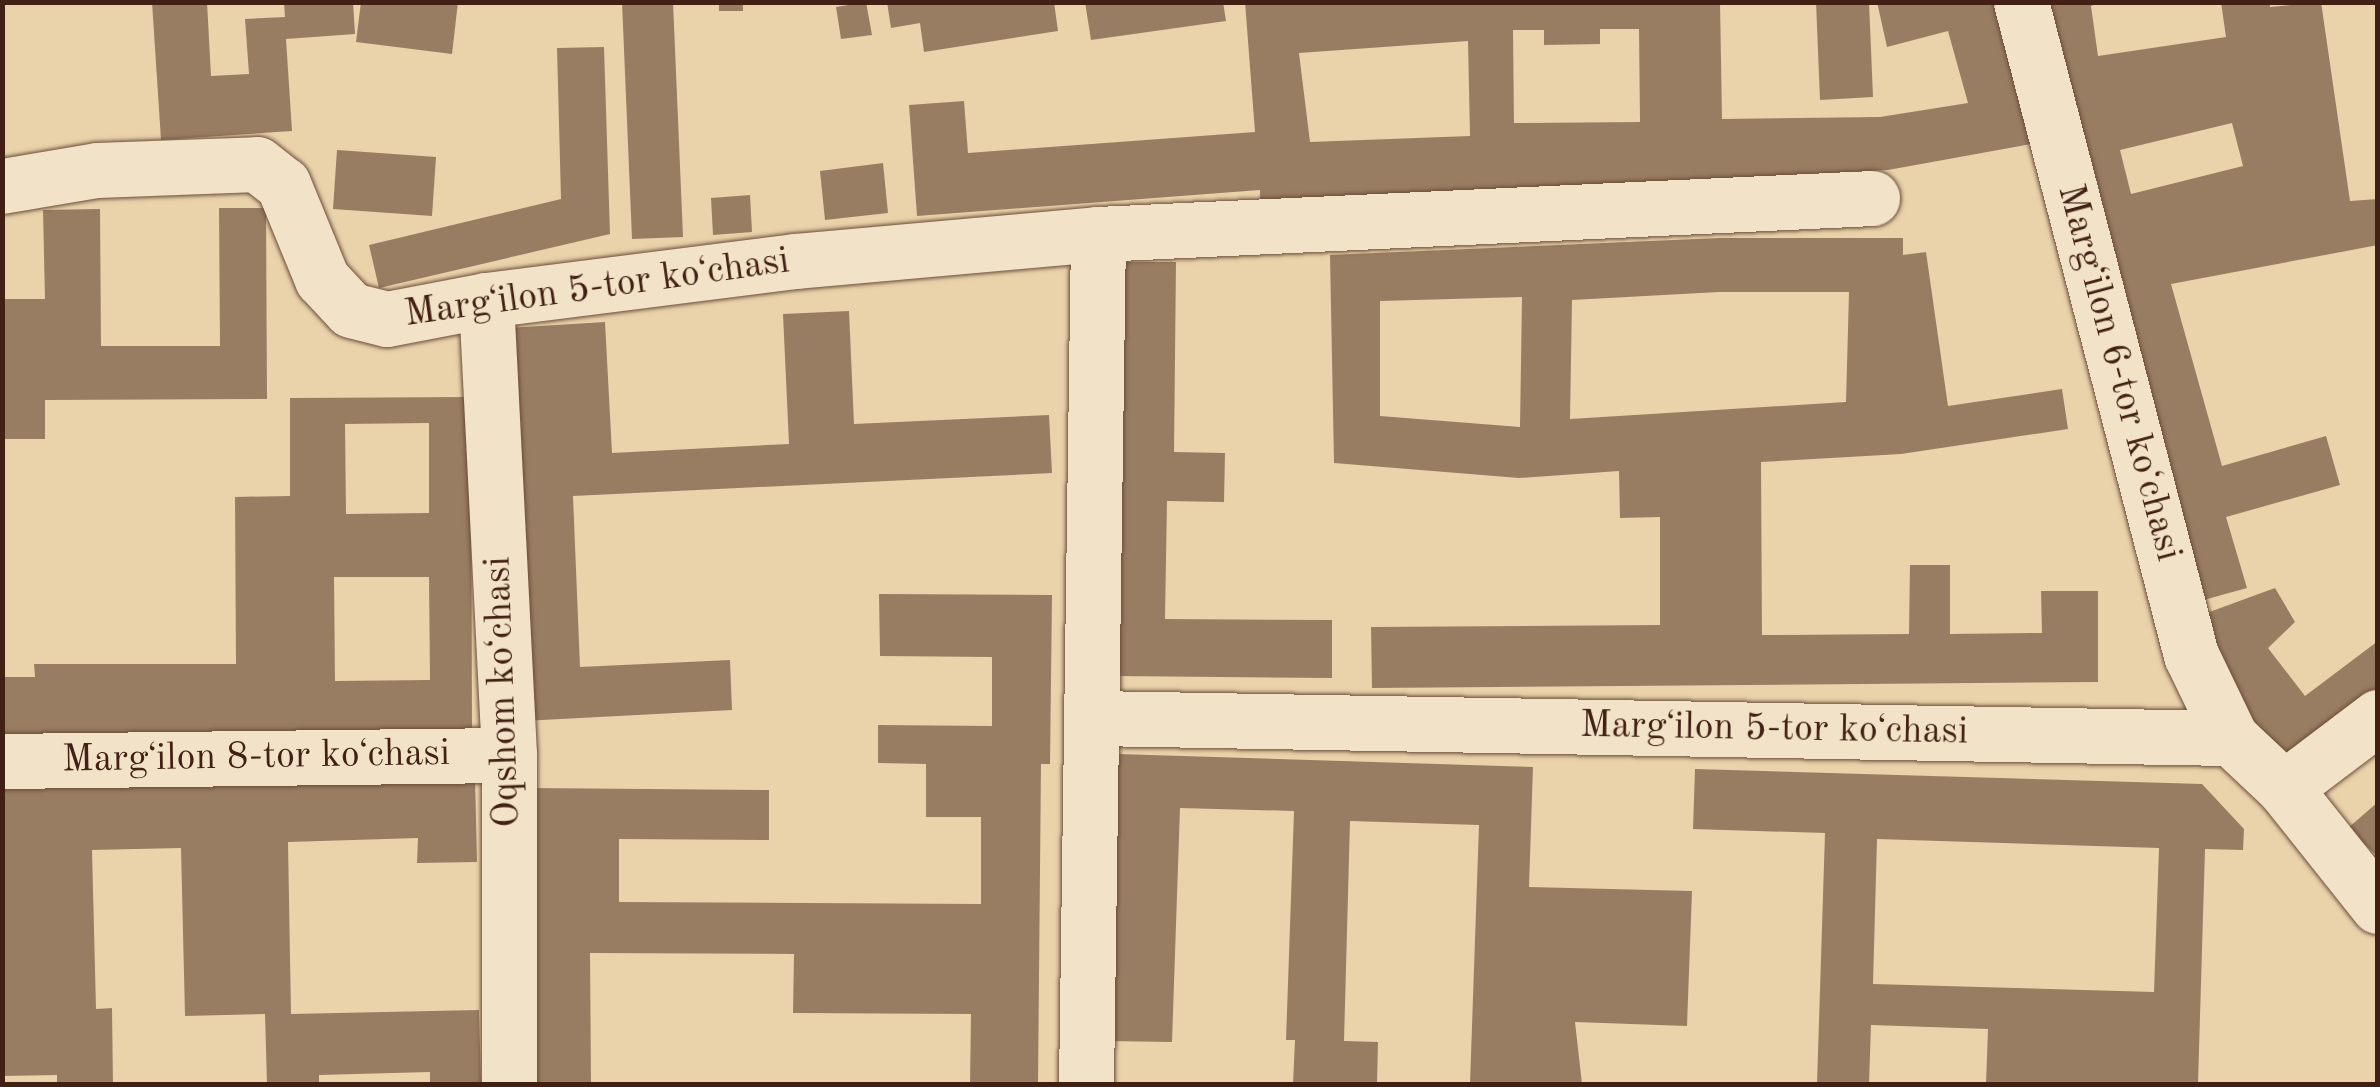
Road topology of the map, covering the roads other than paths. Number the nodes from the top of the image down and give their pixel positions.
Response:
1 (2021, 2) edge
2 (2, 186) edge
3 (1872, 198) dead end
4 (1098, 234) junction
5 (486, 300) junction
6 (2378, 717) edge
7 (1094, 718) junction
8 (2231, 738) junction
9 (509, 755) junction
10 (2, 762) edge
11 (2284, 788) junction
12 (2378, 906) edge
13 (510, 1084) edge
14 (1086, 1084) edge

1 - 8 street, Margʻilon 6-tor koʻchasi
2 - 5 street, Margʻilon 5-tor koʻchasi
3 - 4 street, Margʻilon 5-tor koʻchasi
4 - 5 street, Margʻilon 5-tor koʻchasi
4 - 7 street
5 - 9 street, Oqshom koʻchasi
6 - 11 street
7 - 8 street, Margʻilon 5-tor koʻchasi
7 - 14 street
8 - 11 street
9 - 10 street, Margʻilon 8-tor koʻchasi
9 - 13 street, Oqshom koʻchasi
11 - 12 street

